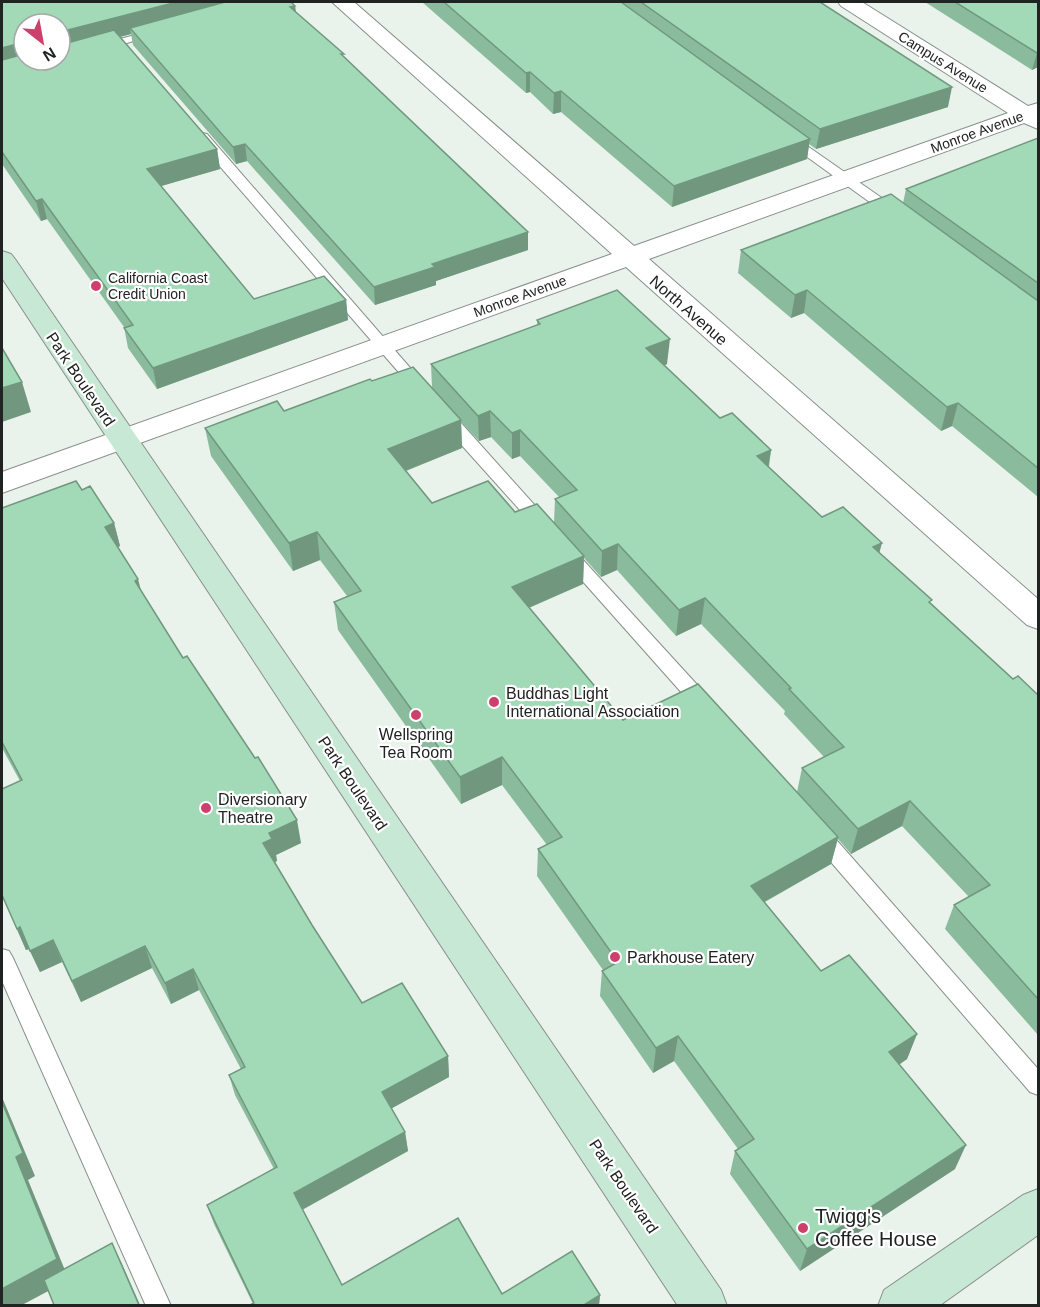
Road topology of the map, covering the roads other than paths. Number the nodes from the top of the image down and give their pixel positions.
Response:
1 (342, 2) edge
2 (848, 2) edge
3 (167, 30) edge
4 (72, 57) edge
5 (1034, 115) edge
6 (195, 129) edge
7 (780, 130) edge
8 (847, 179) junction
9 (904, 221) edge
10 (628, 257) junction
11 (2, 259) edge
12 (382, 346) junction
13 (122, 440) junction
14 (2, 483) edge
15 (1038, 617) edge
16 (715, 717) edge
17 (810, 824) edge
18 (2, 958) edge
19 (1038, 1085) edge
20 (1038, 1210) edge
21 (159, 1305) edge
22 (705, 1305) edge
23 (900, 1305) edge

1 - 10 street, North Avenue
2 - 5 street, Campus Avenue
3 - 4 lane
5 - 8 street, Monroe Avenue
6 - 12 lane
7 - 8 lane
8 - 9 lane
8 - 10 street, Monroe Avenue
10 - 12 street, Monroe Avenue
10 - 15 street, North Avenue
11 - 13 main road, Park Boulevard
12 - 13 street, Monroe Avenue
12 - 16 lane
13 - 14 street, Monroe Avenue
13 - 22 main road, Park Boulevard
17 - 19 lane
18 - 21 lane
20 - 23 main road

